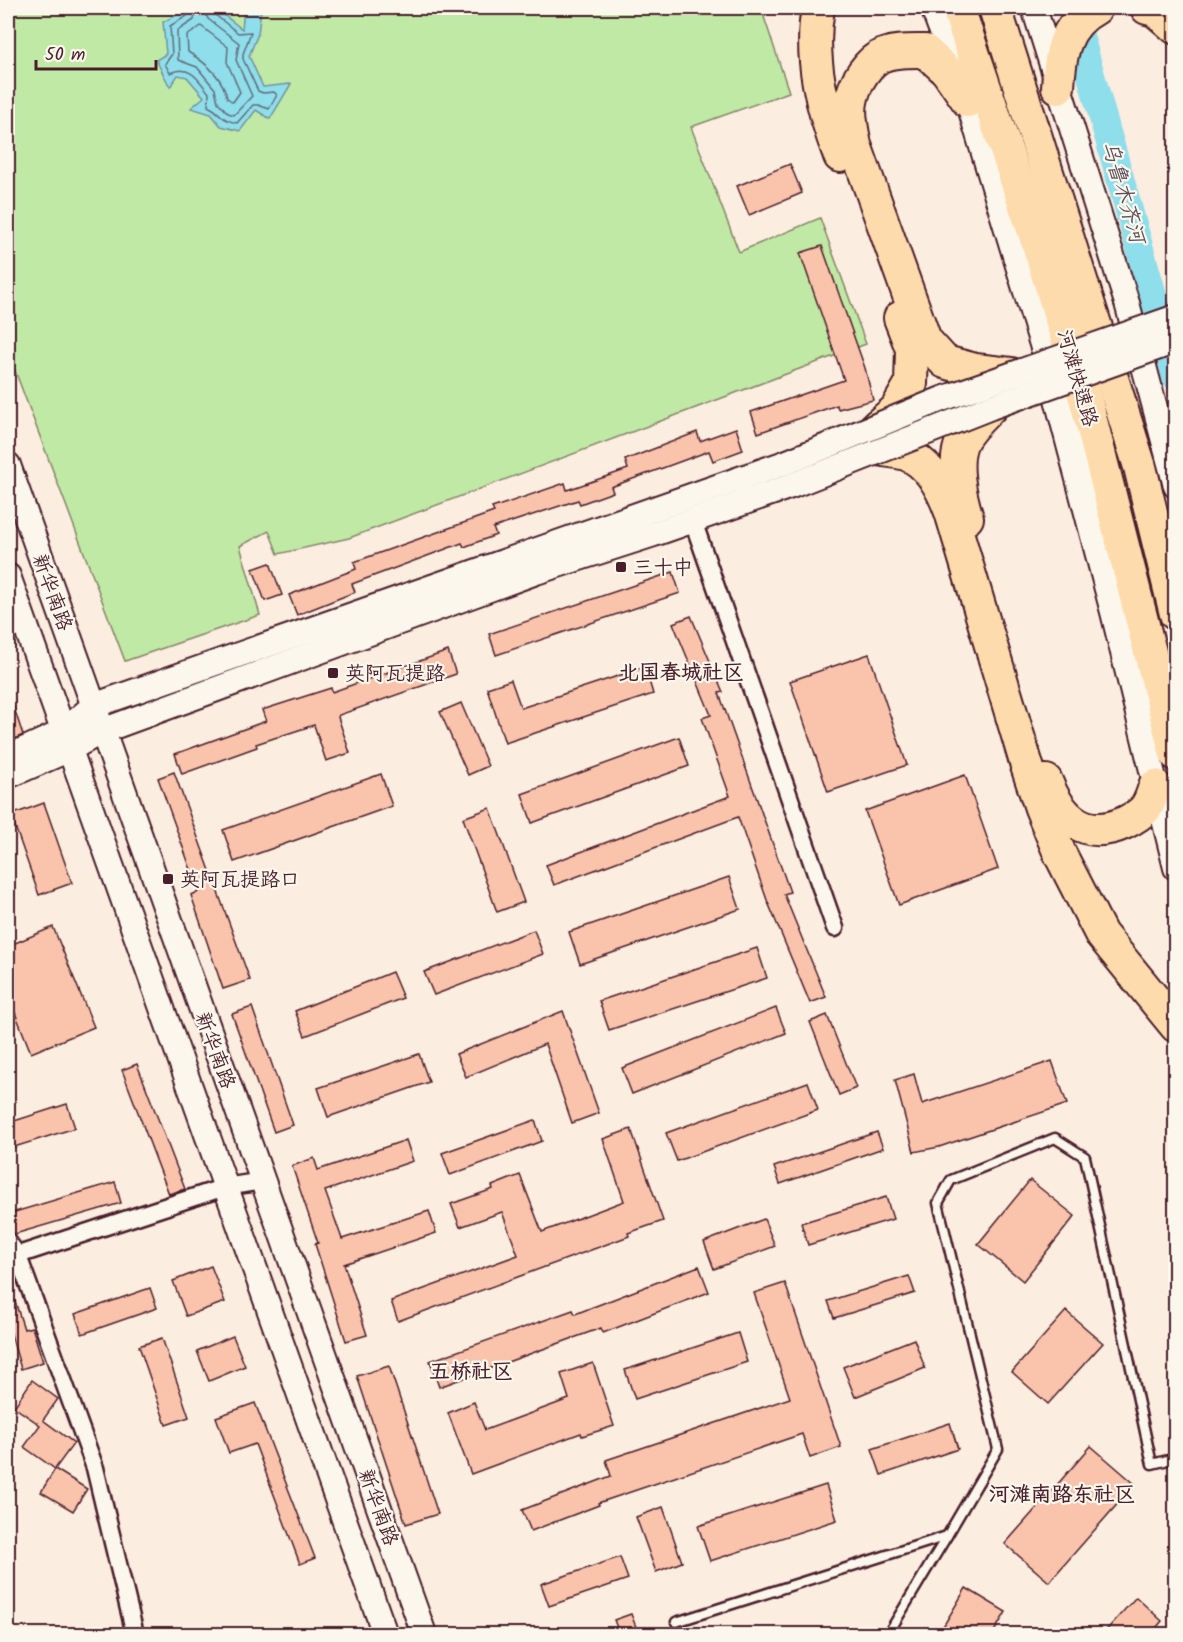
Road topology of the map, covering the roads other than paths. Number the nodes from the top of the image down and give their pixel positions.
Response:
1 (818, 8) edge
2 (933, 8) edge
3 (958, 8) edge
4 (995, 8) edge
5 (1034, 8) edge
6 (1096, 8) edge
7 (1148, 8) edge
8 (1176, 28) edge
9 (1058, 87) junction
10 (968, 101) junction
11 (852, 163) junction
12 (1176, 317) edge
13 (1176, 341) edge
14 (1011, 374) junction
15 (991, 407) junction
16 (879, 438) junction
17 (8, 465) edge
18 (788, 474) junction
19 (1176, 486) edge
20 (693, 520) junction
21 (8, 576) edge
22 (1176, 614) edge
23 (93, 706) junction
24 (102, 730) junction
25 (67, 741) junction
26 (1176, 754) edge
27 (8, 757) edge
28 (1033, 764) junction
29 (8, 776) edge
30 (1155, 786) junction
31 (1176, 868) edge
32 (835, 928) dead end
33 (1176, 1026) edge
34 (263, 1180) junction
35 (225, 1187) junction
36 (11, 1252) edge
37 (1176, 1458) edge
38 (947, 1536) junction
39 (676, 1622) dead end
40 (135, 1635) edge
41 (385, 1635) edge
42 (424, 1635) edge
43 (888, 1635) edge

1 - 11 highway
2 - 10 street
3 - 26 highway, 河滩快速路
4 - 22 highway, 河滩快速路
5 - 9 street
6 - 9 highway
7 - 8 highway
9 - 19 street
10 - 11 highway
10 - 30 street
11 - 14 highway
11 - 16 highway, bridge
12 - 14 street, bridge
13 - 15 street, bridge
14 - 16 street, bridge
15 - 16 street, bridge
15 - 28 highway
16 - 18 street, bridge
16 - 28 highway
17 - 23 street, 新华南路
18 - 20 street
18 - 23 street
20 - 24 street
20 - 32 street
21 - 25 street, 新华南路
23 - 24 street, 新华南路
23 - 25 street
24 - 25 street
24 - 34 street, 新华南路
25 - 27 street
25 - 29 street
25 - 35 street, 新华南路
28 - 30 highway
28 - 33 highway
30 - 31 street
34 - 35 street
34 - 42 street, 新华南路
35 - 36 street
35 - 41 street, 新华南路
36 - 40 street
37 - 38 lane
38 - 39 lane
38 - 43 lane

